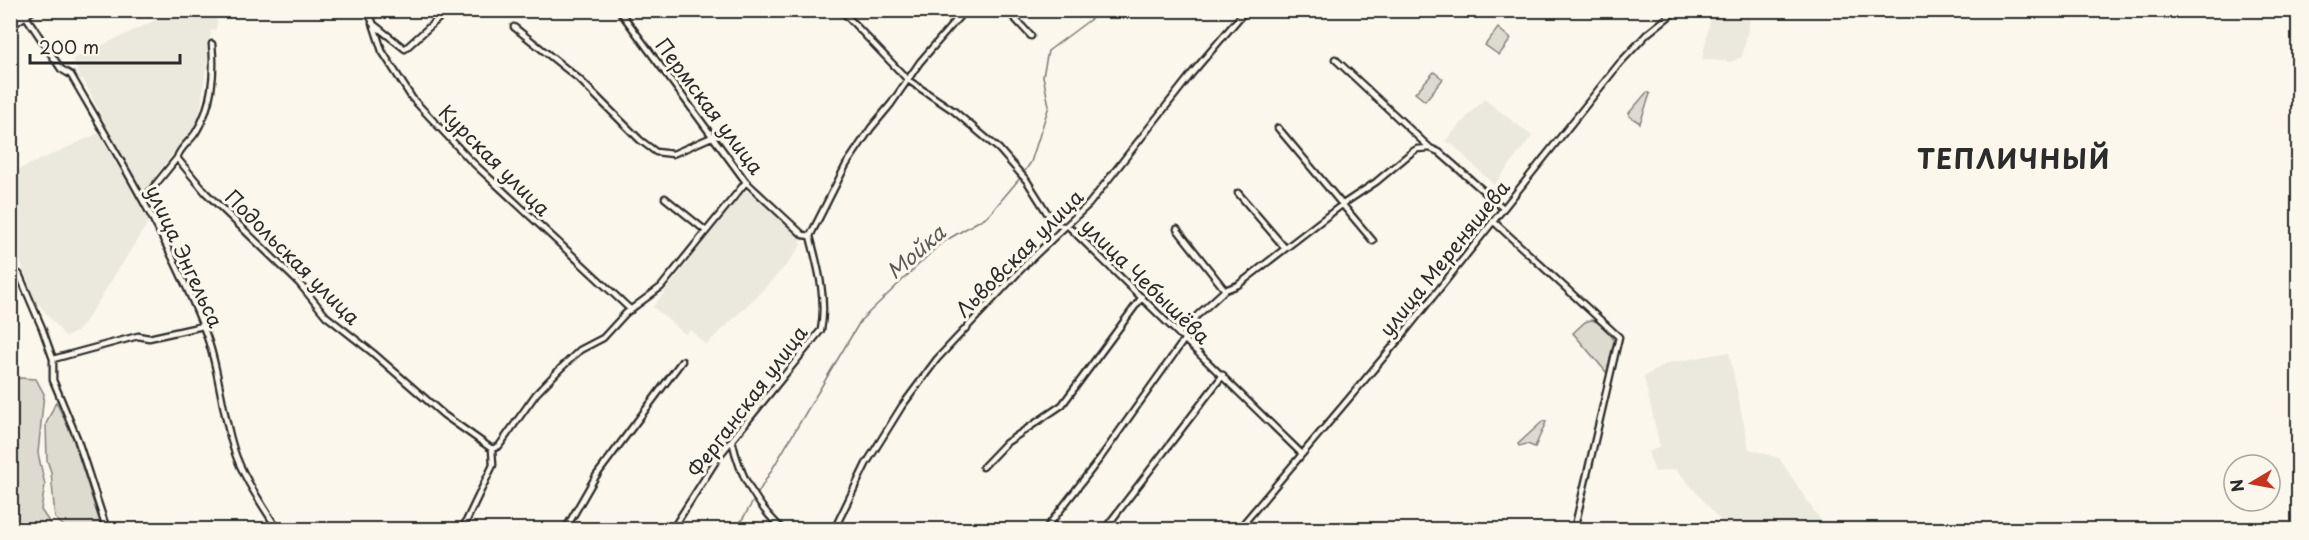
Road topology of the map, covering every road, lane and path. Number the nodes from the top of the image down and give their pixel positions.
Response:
1 (366, 10) edge
2 (448, 10) edge
3 (619, 10) edge
4 (841, 10) edge
5 (966, 10) edge
6 (1008, 10) edge
7 (1246, 10) edge
8 (1677, 10) edge
9 (28, 13) edge
10 (372, 23) junction
11 (10, 25) edge
12 (514, 27) dead end
13 (1031, 36) dead end
14 (212, 44) dead end
15 (1335, 59) dead end
16 (908, 80) junction
17 (1278, 128) dead end
18 (714, 136) junction
19 (1430, 148) junction
20 (177, 158) junction
21 (746, 182) junction
22 (1238, 193) dead end
23 (665, 198) dead end
24 (143, 200) junction
25 (1343, 204) junction
26 (1503, 208) junction
27 (1493, 221) junction
28 (1068, 226) junction
29 (1177, 229) dead end
30 (706, 231) junction
31 (810, 236) junction
32 (1373, 241) dead end
33 (1285, 248) junction
34 (10, 271) edge
35 (1225, 290) junction
36 (1142, 297) junction
37 (631, 310) junction
38 (203, 326) junction
39 (1179, 333) junction
40 (1184, 340) junction
41 (53, 359) junction
42 (682, 361) dead end
43 (1223, 375) junction
44 (732, 440) junction
45 (492, 449) junction
46 (1301, 453) junction
47 (983, 467) dead end
48 (107, 530) edge
49 (278, 530) edge
50 (462, 530) edge
51 (565, 530) edge
52 (672, 530) edge
53 (783, 530) edge
54 (834, 530) edge
55 (1046, 530) edge
56 (1104, 530) edge
57 (1238, 530) edge
58 (1574, 530) edge

1 - 10 street, Курская улица
2 - 10 street
3 - 18 street, Пермская улица
4 - 16 street, улица Чебышёва
5 - 16 street
6 - 13 street
7 - 28 street, Львовская улица
8 - 26 street, улица Мереняшева
9 - 11 main road
9 - 24 street, улица Энгельса
10 - 37 street, Курская улица
12 - 18 street
14 - 20 street
15 - 19 street
16 - 28 street, улица Чебышёва
16 - 31 street
17 - 25 street
18 - 21 street, Пермская улица
19 - 25 street
19 - 26 street
20 - 24 street
20 - 45 street, Подольская улица
21 - 30 street
21 - 31 street, Пермская улица
22 - 33 street
23 - 30 street
24 - 38 street, улица Энгельса
25 - 32 street
25 - 33 street
26 - 27 street, улица Мереняшева
27 - 46 street, улица Мереняшева
27 - 58 street
28 - 36 street, улица Чебышёва
28 - 54 street, Львовская улица
29 - 35 street
30 - 37 street
31 - 44 street, Ферганская улица
33 - 35 street
34 - 41 street
35 - 39 street
36 - 39 street, улица Чебышёва
36 - 47 street
37 - 45 street
38 - 41 street
38 - 49 street, улица Энгельса
39 - 40 street, улица Чебышёва
40 - 43 street, улица Чебышёва
40 - 55 street
41 - 48 street
42 - 51 street
43 - 46 street, улица Чебышёва
43 - 56 street
44 - 52 street, Ферганская улица
44 - 53 street
45 - 50 street
46 - 57 street, улица Мереняшева

